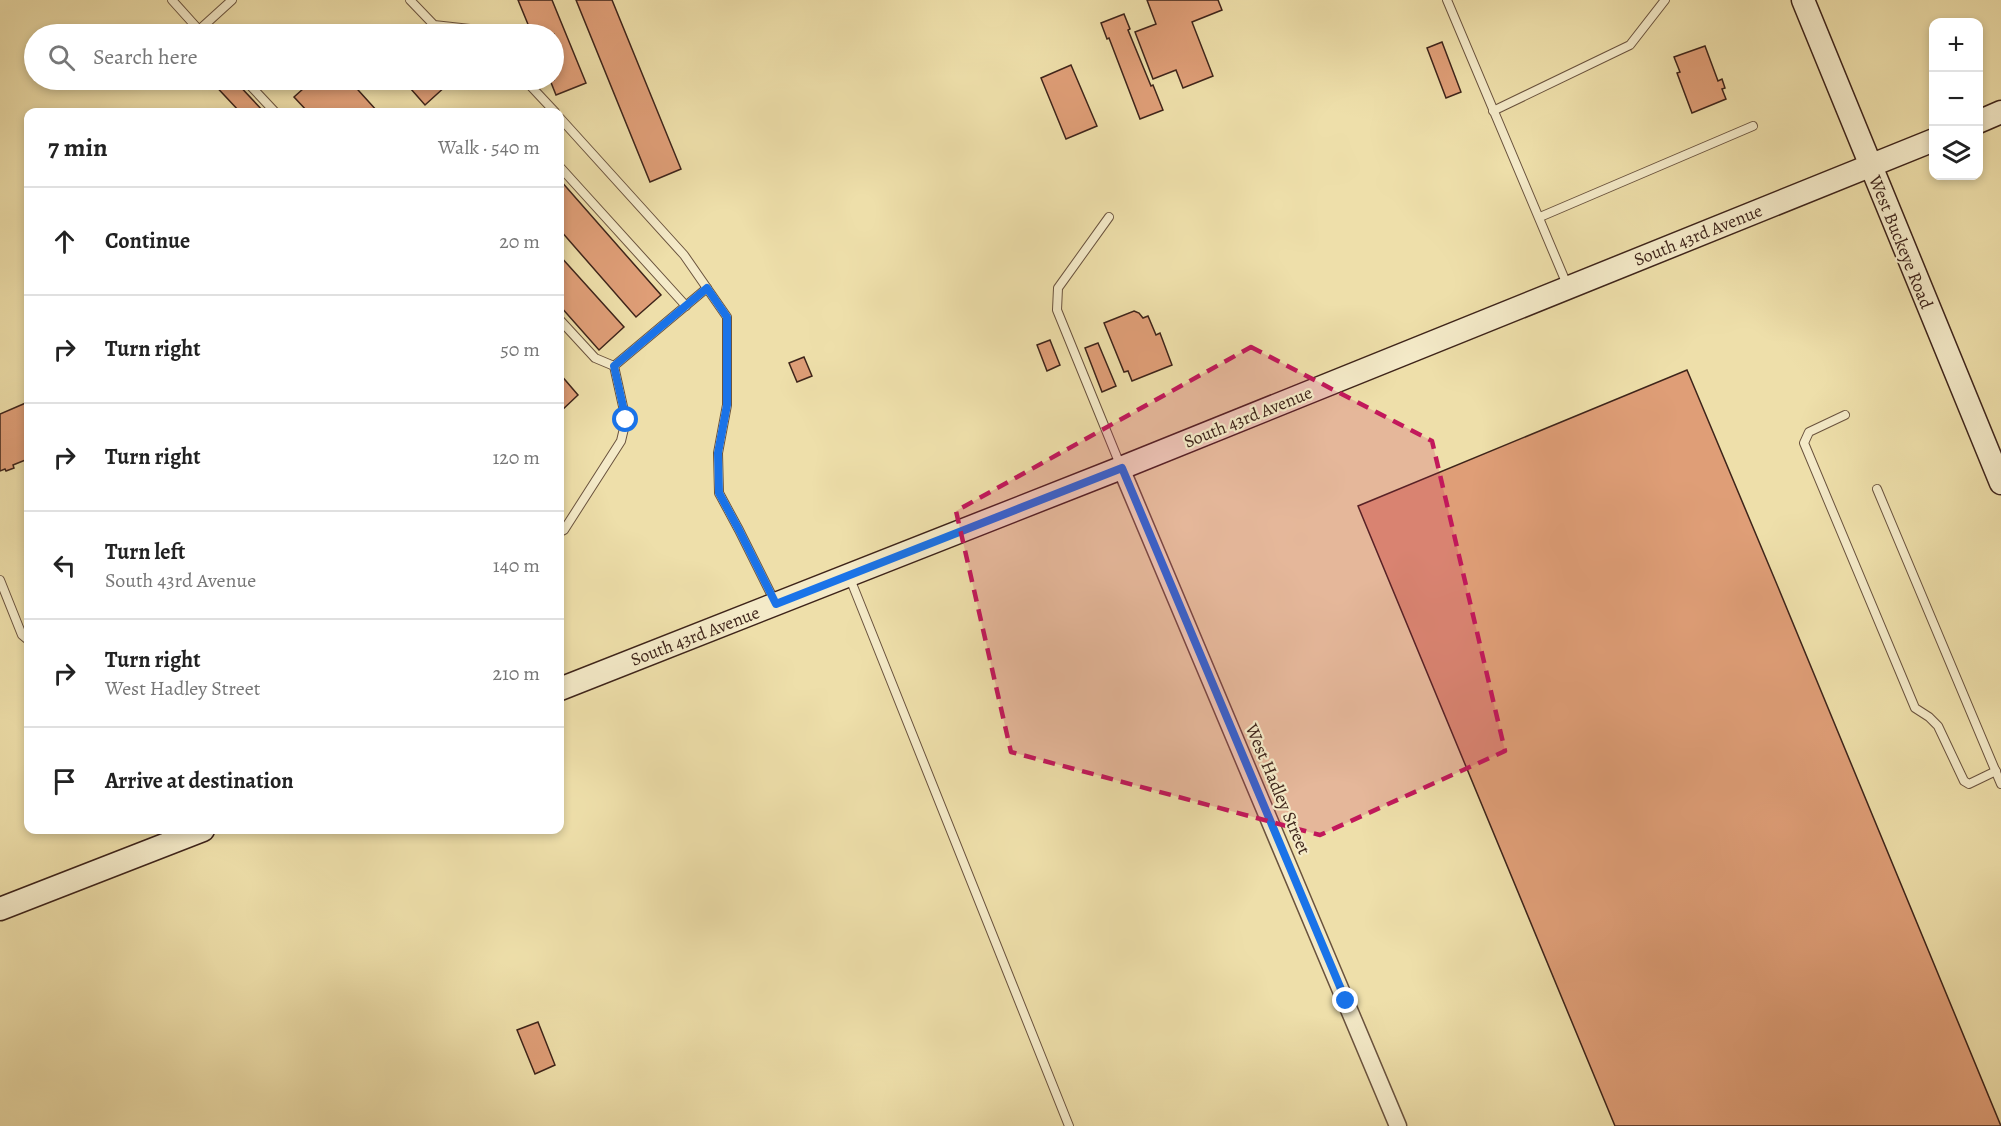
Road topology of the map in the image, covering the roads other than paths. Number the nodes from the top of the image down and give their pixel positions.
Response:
1 (172, 0) edge
2 (232, 0) edge
3 (410, 0) edge
4 (1447, 0) edge
5 (1665, 0) edge
6 (1803, 0) edge
7 (194, 24) edge
8 (209, 24) edge
9 (433, 24) edge
10 (254, 90) edge
11 (534, 90) edge
12 (271, 108) edge
13 (551, 108) edge
14 (1493, 111) junction
15 (2001, 112) edge
16 (1983, 120) edge
17 (564, 122) edge
18 (1753, 126) dead end
19 (1929, 142) edge
20 (1870, 165) junction
21 (564, 171) edge
22 (1109, 217) dead end
23 (1540, 217) junction
24 (1569, 287) junction
25 (707, 288) junction
26 (686, 306) junction
27 (564, 324) edge
28 (614, 366) junction
29 (1845, 415) dead end
30 (1122, 468) junction
31 (2001, 483) edge
32 (1878, 489) dead end
33 (564, 530) edge
34 (849, 575) junction
35 (0, 580) edge
36 (776, 604) junction
37 (24, 637) edge
38 (564, 687) edge
39 (1995, 771) junction
40 (2001, 784) edge
41 (193, 834) edge
42 (0, 909) edge
43 (1070, 1126) edge
44 (1398, 1126) edge

1 - 7 lane
2 - 8 lane
3 - 9 lane
4 - 14 lane
5 - 14 lane
6 - 20 main road, West Buckeye Road
10 - 12 lane
11 - 13 lane
14 - 23 lane
15 - 16 main road
17 - 25 lane
18 - 23 lane
19 - 20 main road, South 43rd Avenue
20 - 24 main road, South 43rd Avenue
20 - 31 main road, West Buckeye Road
21 - 26 lane
22 - 30 lane
23 - 24 lane
24 - 30 main road, South 43rd Avenue
25 - 26 lane
25 - 36 lane
26 - 28 lane
27 - 28 lane
28 - 33 lane
29 - 39 lane
30 - 34 main road, South 43rd Avenue
30 - 44 street, West Hadley Street
32 - 39 lane
34 - 36 main road, South 43rd Avenue
34 - 43 lane
35 - 37 lane
36 - 38 main road, South 43rd Avenue
39 - 40 lane
41 - 42 main road

